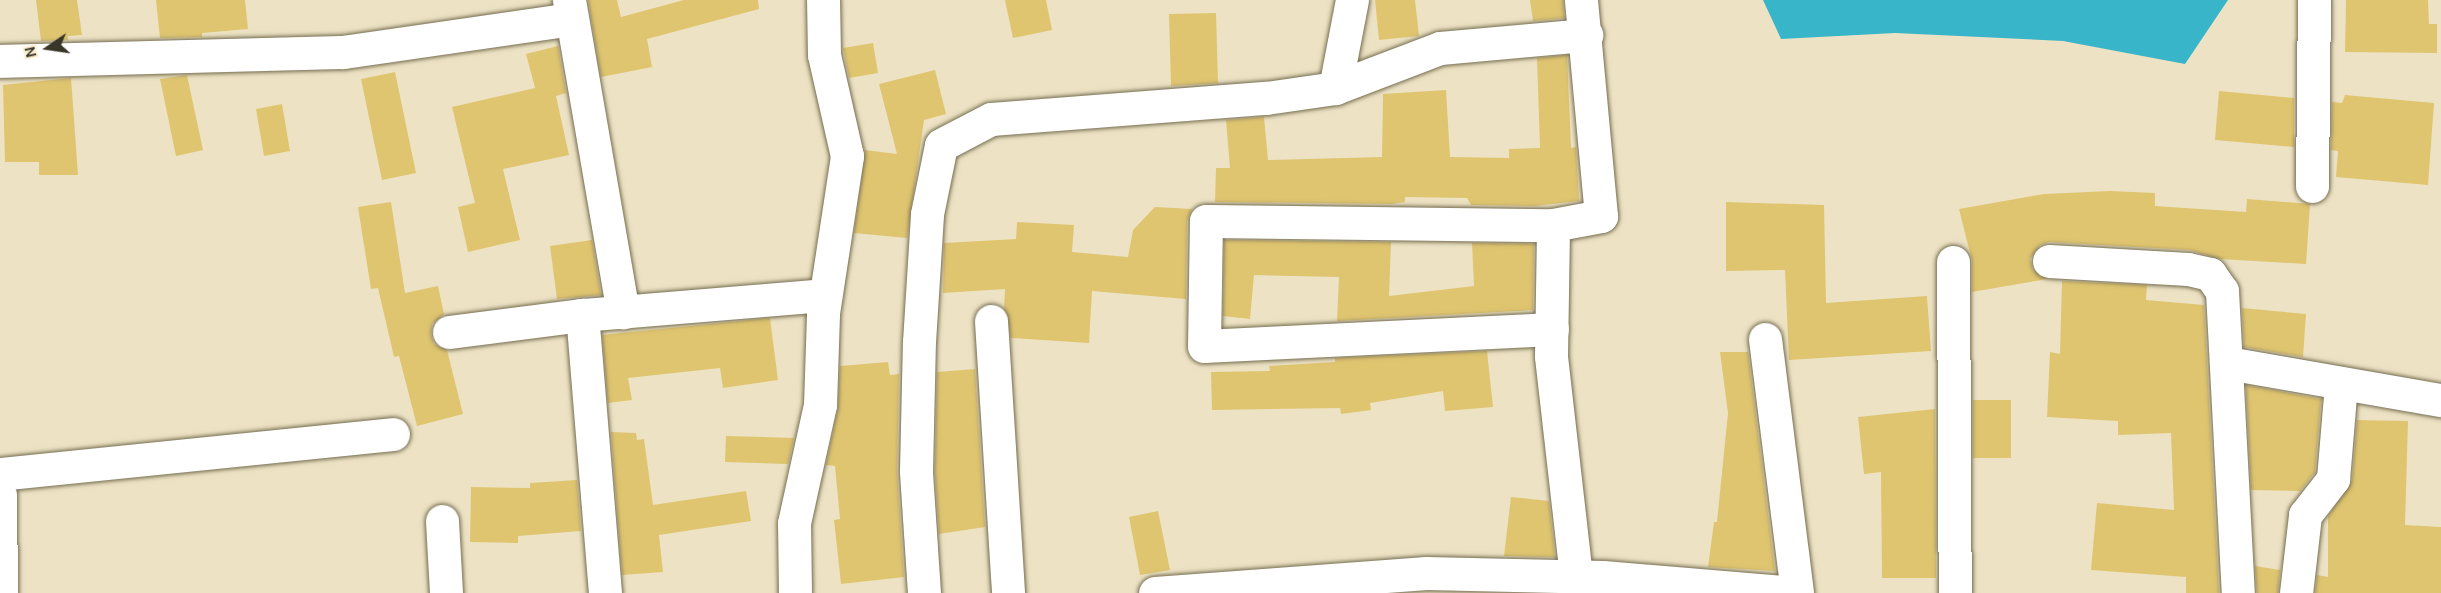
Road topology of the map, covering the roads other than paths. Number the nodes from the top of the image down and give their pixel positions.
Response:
1 (824, 0) edge
2 (1352, 0) edge
3 (1581, 0) edge
4 (2314, 0) edge
5 (570, 10) edge
6 (1586, 35) junction
7 (0, 61) edge
8 (1335, 88) junction
9 (2312, 186) dead end
10 (1553, 225) junction
11 (2049, 261) dead end
12 (1953, 262) dead end
13 (825, 295) junction
14 (623, 312) junction
15 (582, 315) junction
16 (991, 321) dead end
17 (1552, 329) junction
18 (449, 333) dead end
19 (1765, 339) dead end
20 (2228, 363) junction
21 (2341, 383) junction
22 (2441, 400) edge
23 (393, 434) dead end
24 (0, 474) edge
25 (0, 495) edge
26 (442, 521) dead end
27 (1594, 582) edge
28 (1405, 584) edge
29 (1, 593) edge
30 (446, 593) edge
31 (605, 593) edge
32 (795, 593) edge
33 (924, 593) edge
34 (1008, 593) edge
35 (1160, 593) edge
36 (1796, 593) edge
37 (1955, 593) edge
38 (2238, 593) edge
39 (2296, 593) edge

1 - 13 street
2 - 8 street
3 - 6 street
4 - 9 street
5 - 7 street
5 - 14 street
6 - 8 street
6 - 10 street
8 - 33 street
10 - 17 street
10 - 17 street
11 - 20 street
12 - 37 street
13 - 14 street
13 - 32 street
14 - 15 street
15 - 18 street
15 - 31 street
16 - 34 street
17 - 27 street
19 - 36 street
20 - 21 street
20 - 38 street
21 - 22 street
21 - 39 street
23 - 24 street
25 - 29 street
26 - 30 street
27 - 28 street
27 - 36 street
28 - 35 street

